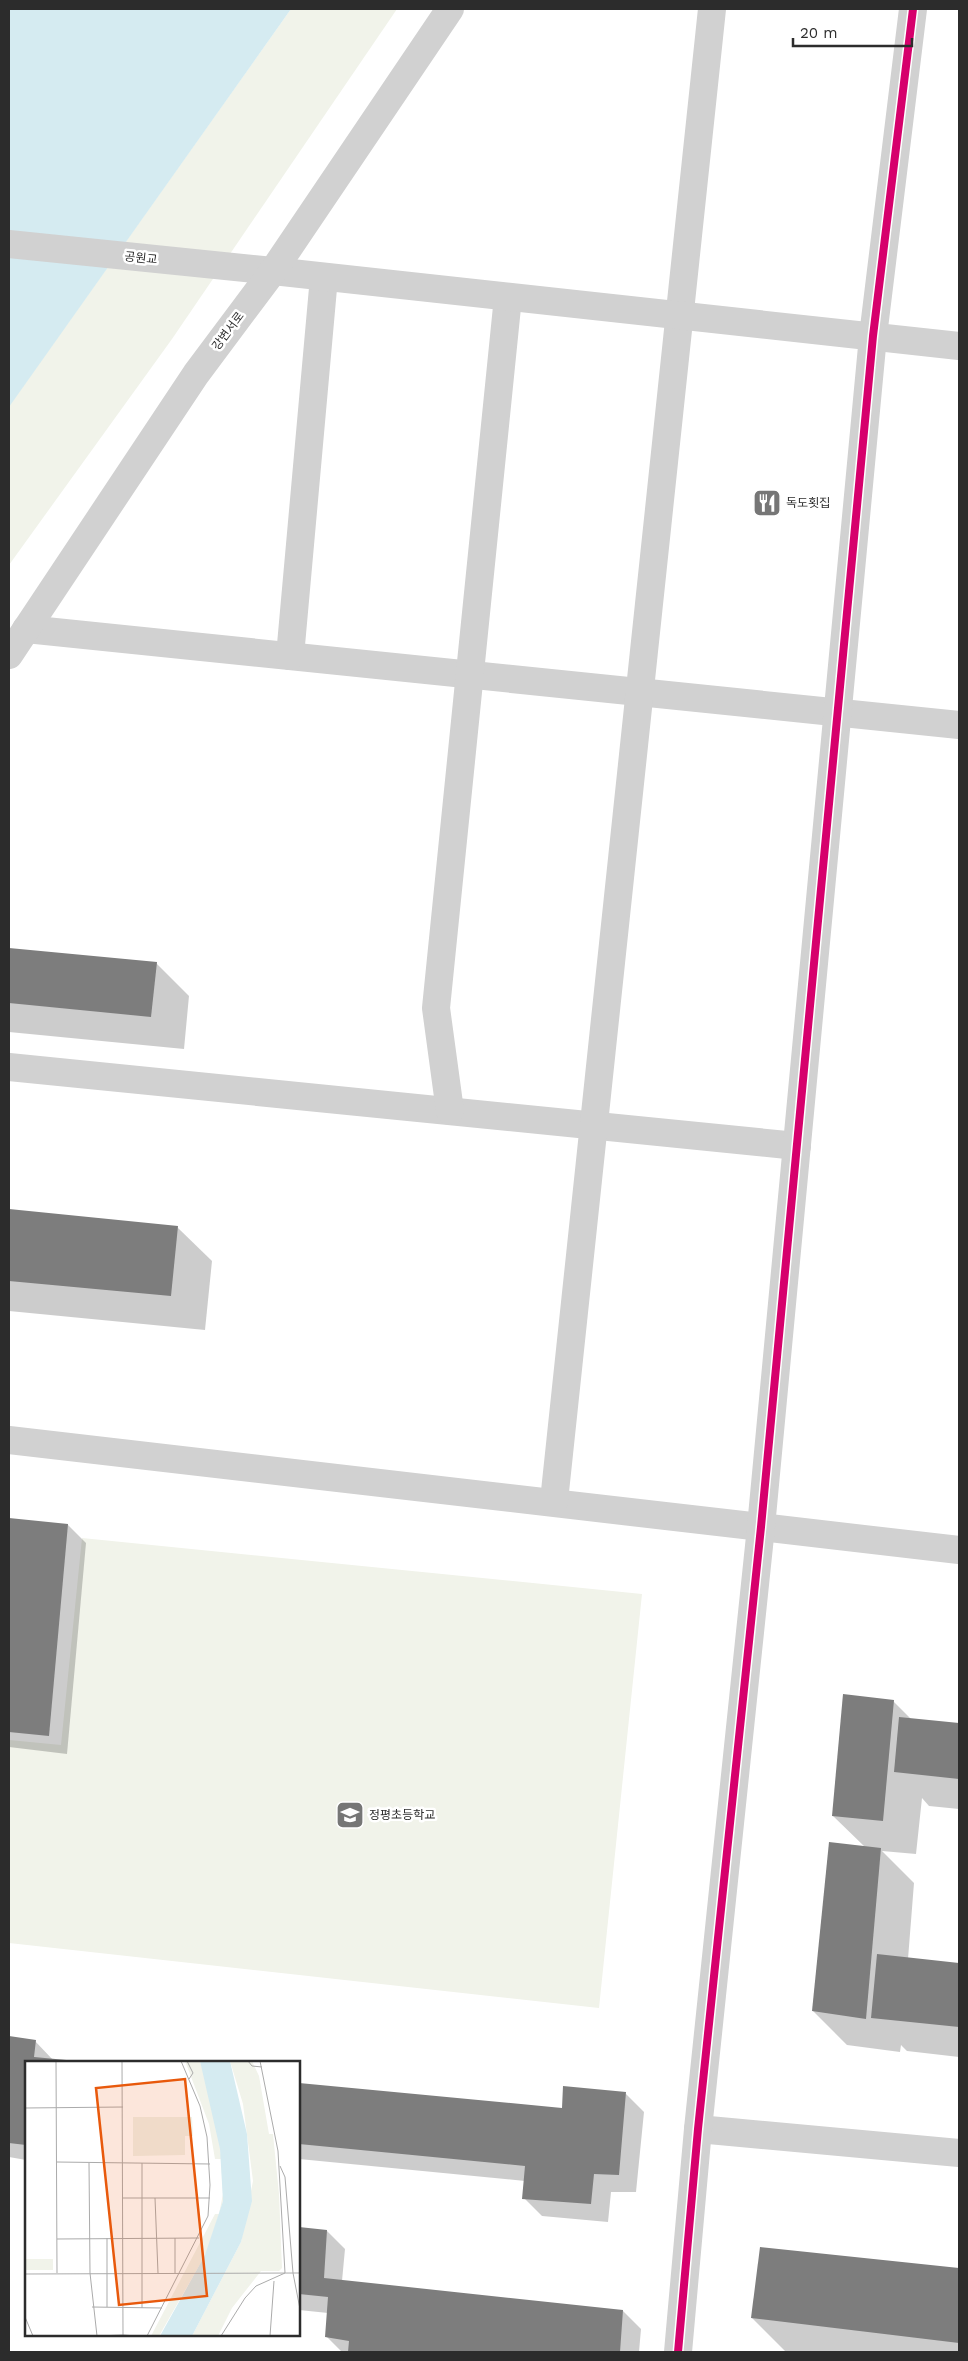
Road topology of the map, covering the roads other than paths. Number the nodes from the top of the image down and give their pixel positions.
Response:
1 (450, 9) edge
2 (712, 9) edge
3 (913, 9) edge
4 (9, 244) edge
5 (273, 271) junction
6 (324, 277) junction
7 (508, 296) junction
8 (679, 315) junction
9 (872, 336) junction
10 (959, 346) edge
11 (26, 629) junction
12 (9, 655) edge
13 (290, 656) junction
14 (470, 675) junction
15 (639, 692) junction
16 (838, 712) junction
17 (959, 725) edge
18 (9, 1067) edge
19 (450, 1111) junction
20 (593, 1126) junction
21 (797, 1146) junction
22 (9, 1440) edge
23 (554, 1501) junction
24 (761, 1527) junction
25 (959, 1550) edge
26 (698, 2128) junction
27 (959, 2153) edge
28 (678, 2352) edge

1 - 5 street, 강변서로
2 - 8 street
3 - 9 street
4 - 5 street, 공원교
5 - 6 street, 공원교
5 - 11 street, 강변서로
6 - 7 street, 공원교
6 - 13 street
7 - 8 street, 공원교
7 - 14 street
8 - 9 street, 공원교
8 - 15 street
9 - 10 street, 공원교
9 - 16 street
11 - 12 street, 강변서로
11 - 13 street
13 - 14 street
14 - 15 street
14 - 19 street
15 - 16 street
15 - 20 street
16 - 17 street
16 - 21 street
18 - 19 street
19 - 20 street
20 - 21 street
20 - 23 street
21 - 24 street
22 - 23 street
23 - 24 street
24 - 25 street
24 - 26 street
26 - 27 street
26 - 28 street

